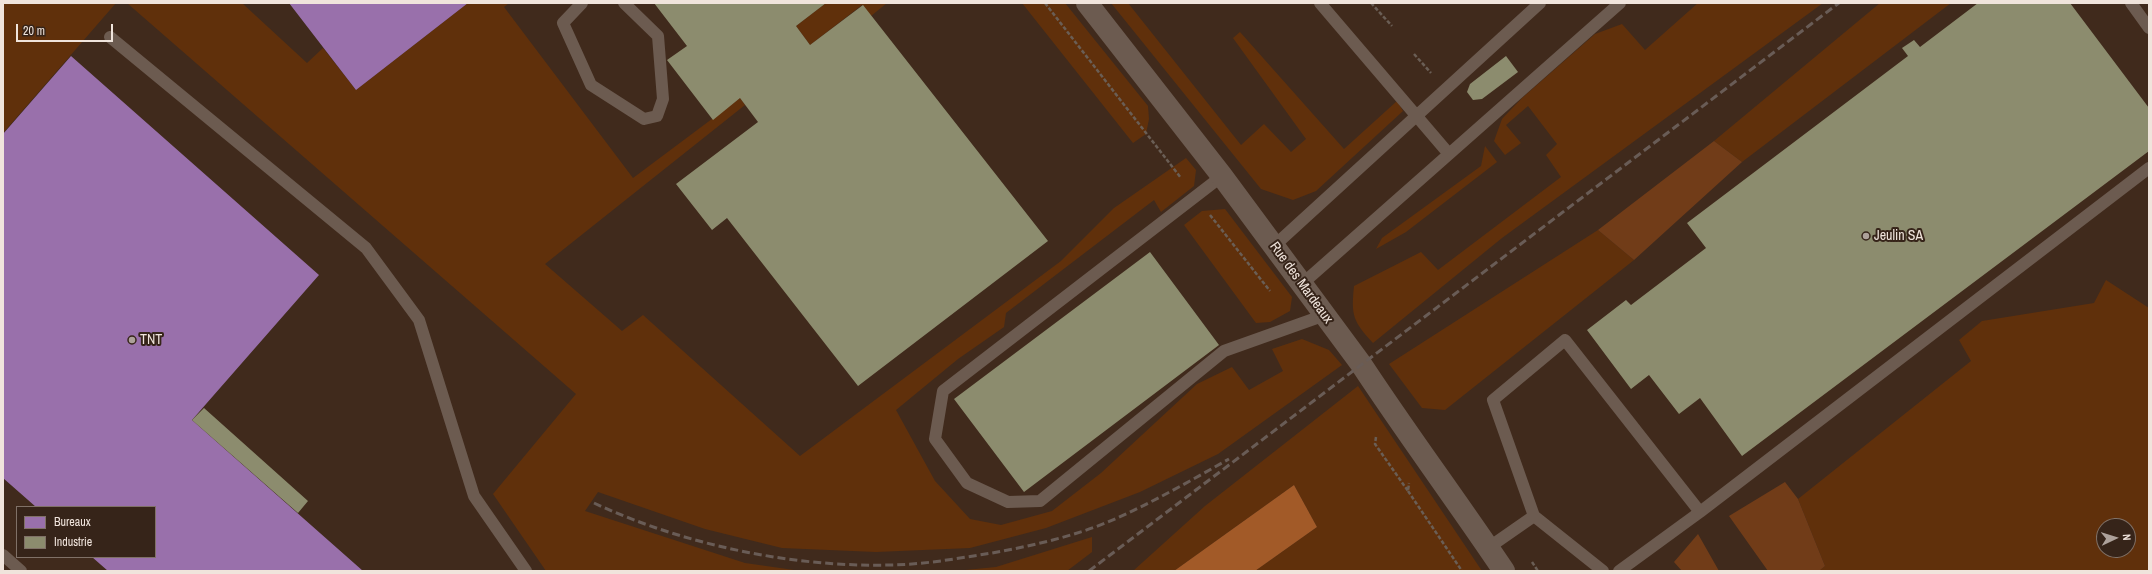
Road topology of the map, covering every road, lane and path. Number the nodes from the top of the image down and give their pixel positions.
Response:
1 (582, 3) edge
2 (624, 3) edge
3 (1045, 3) edge
4 (1087, 3) edge
5 (1320, 3) edge
6 (1371, 3) edge
7 (1540, 3) edge
8 (1620, 3) edge
9 (2131, 3) edge
10 (1392, 26) dead end
11 (2149, 28) edge
12 (110, 37) dead end
13 (1414, 54) dead end
14 (1434, 77) dead end
15 (1418, 115) junction
16 (1449, 154) junction
17 (2149, 168) edge
18 (1222, 176) junction
19 (1196, 196) junction
20 (1274, 246) junction
21 (1248, 265) dead end
22 (1302, 284) junction
23 (1325, 315) junction
24 (1408, 490) dead end
25 (1700, 512) junction
26 (1534, 516) junction
27 (1488, 548) junction
28 (3, 555) edge
29 (21, 571) edge
30 (526, 571) edge
31 (1462, 571) edge
32 (1504, 571) edge
33 (1604, 571) edge
34 (1619, 571) edge

1 - 2 lane
3 - 19 path
4 - 18 street, Rue des Mardeaux
5 - 15 lane
6 - 10 path
7 - 15 lane
8 - 16 lane
9 - 11 lane
12 - 30 lane
13 - 14 path
15 - 16 lane
15 - 20 lane
16 - 22 lane
17 - 25 lane
18 - 19 lane
18 - 20 street, Rue des Mardeaux
19 - 21 path
19 - 23 lane
20 - 22 street, Rue des Mardeaux
22 - 23 street, Rue des Mardeaux
23 - 27 street, Rue des Mardeaux
24 - 31 path
25 - 26 lane
25 - 34 lane
26 - 27 lane
26 - 33 lane
27 - 32 street, Rue des Mardeaux
28 - 29 lane

